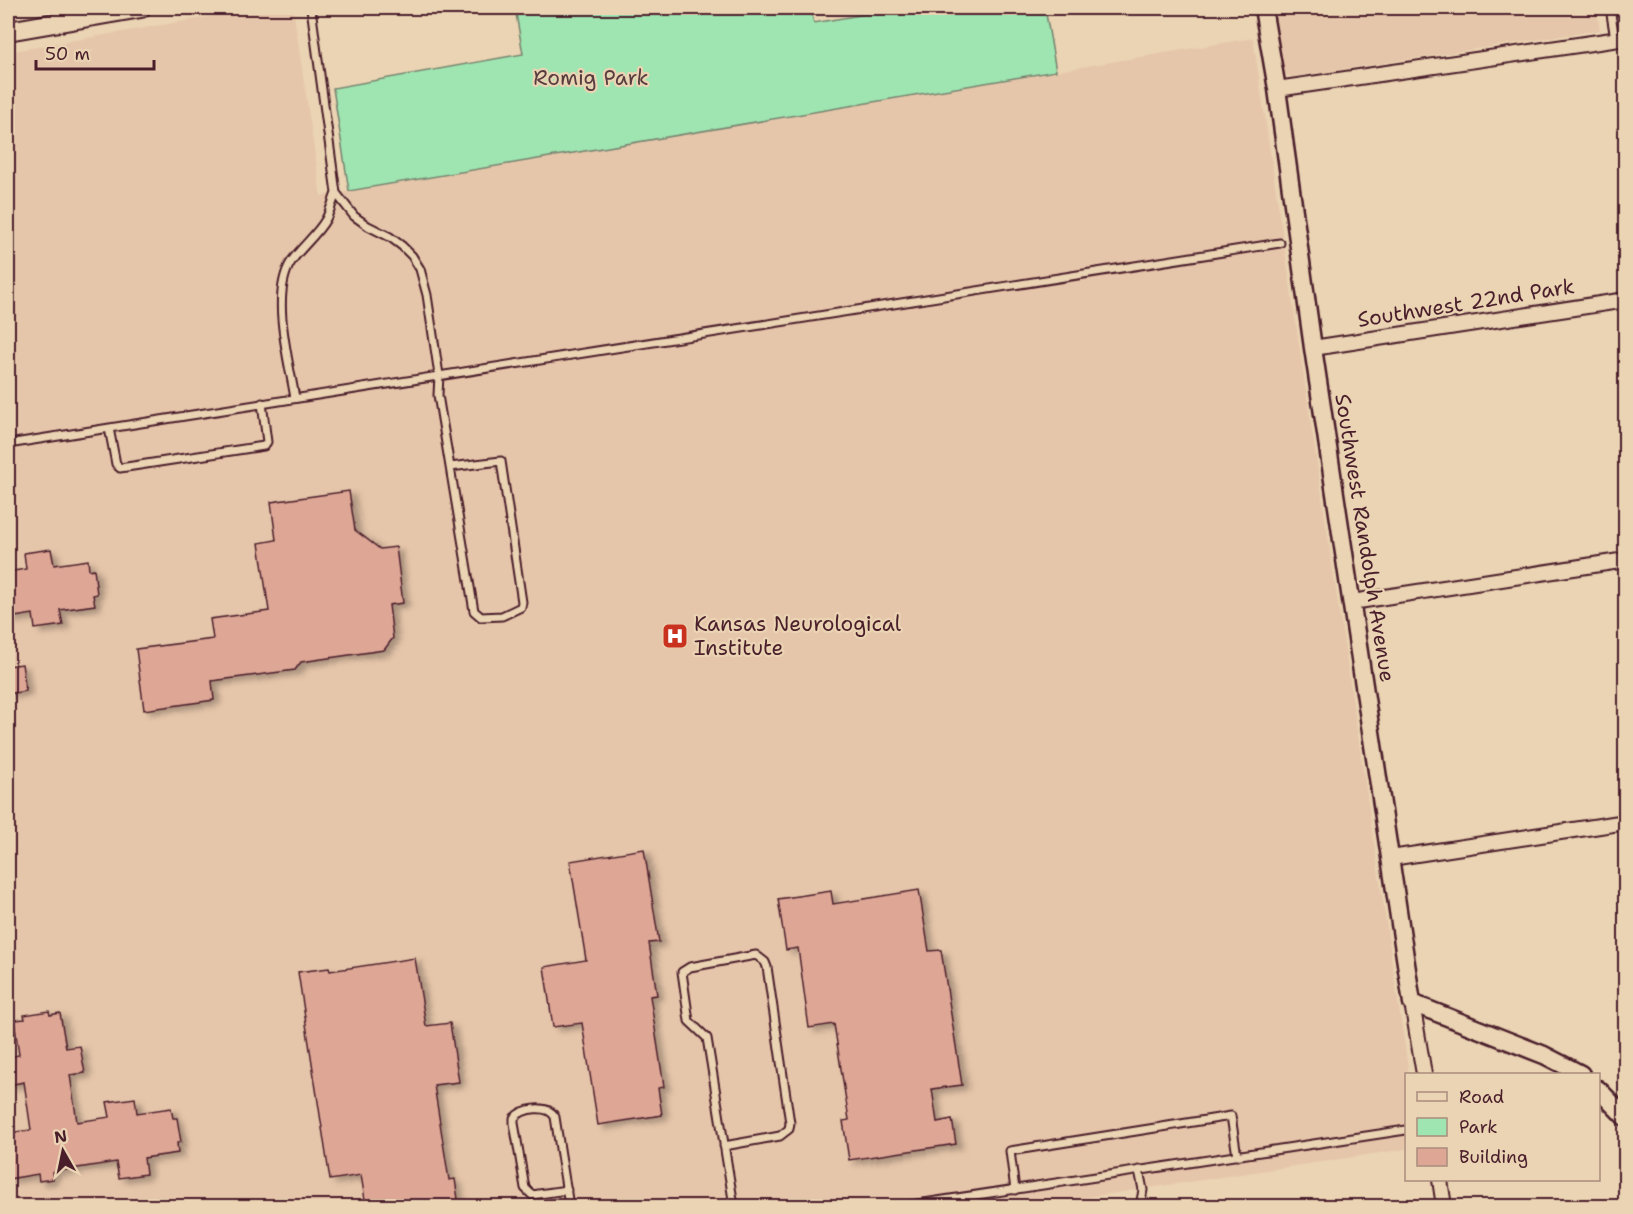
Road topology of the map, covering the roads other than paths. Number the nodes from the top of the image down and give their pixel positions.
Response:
1 (141, 8) edge
2 (311, 8) edge
3 (1263, 8) edge
4 (1610, 8) edge
5 (8, 31) edge
6 (1620, 38) edge
7 (1277, 89) junction
8 (336, 193) junction
9 (1280, 243) dead end
10 (1626, 300) edge
11 (1313, 348) junction
12 (440, 375) junction
13 (295, 398) junction
14 (262, 403) junction
15 (109, 428) junction
16 (8, 444) edge
17 (450, 467) junction
18 (1626, 560) edge
19 (1352, 602) junction
20 (1626, 822) edge
21 (1391, 858) junction
22 (1412, 1003) junction
23 (1424, 1073) edge
24 (1579, 1073) edge
25 (1600, 1090) edge
26 (1626, 1118) edge
27 (1405, 1130) edge
28 (724, 1146) junction
29 (1237, 1155) junction
30 (1139, 1170) junction
31 (1440, 1181) edge
32 (567, 1190) junction
33 (1015, 1190) junction
34 (569, 1206) edge
35 (734, 1206) edge
36 (904, 1206) edge
37 (1140, 1206) edge
38 (1444, 1206) edge

1 - 5 main road
2 - 8 lane
3 - 7 street, Southwest Randolph Avenue
4 - 6 lane
6 - 7 street
7 - 11 street, Southwest Randolph Avenue
8 - 12 lane
8 - 13 lane
9 - 12 lane
10 - 11 street, Southwest 22nd Park
11 - 19 street, Southwest Randolph Avenue
12 - 13 lane
12 - 17 lane
13 - 14 lane
14 - 15 lane
14 - 15 lane
15 - 16 lane
17 - 17 lane
18 - 19 street
19 - 21 street, Southwest Randolph Avenue
20 - 21 street
21 - 22 street, Southwest Randolph Avenue
22 - 23 street, Southwest Randolph Avenue
22 - 24 street
25 - 26 street
27 - 29 lane
28 - 28 lane
28 - 35 lane
29 - 30 lane
29 - 33 lane
30 - 33 lane
30 - 37 lane
31 - 38 street
32 - 32 lane
32 - 34 lane
33 - 36 lane

